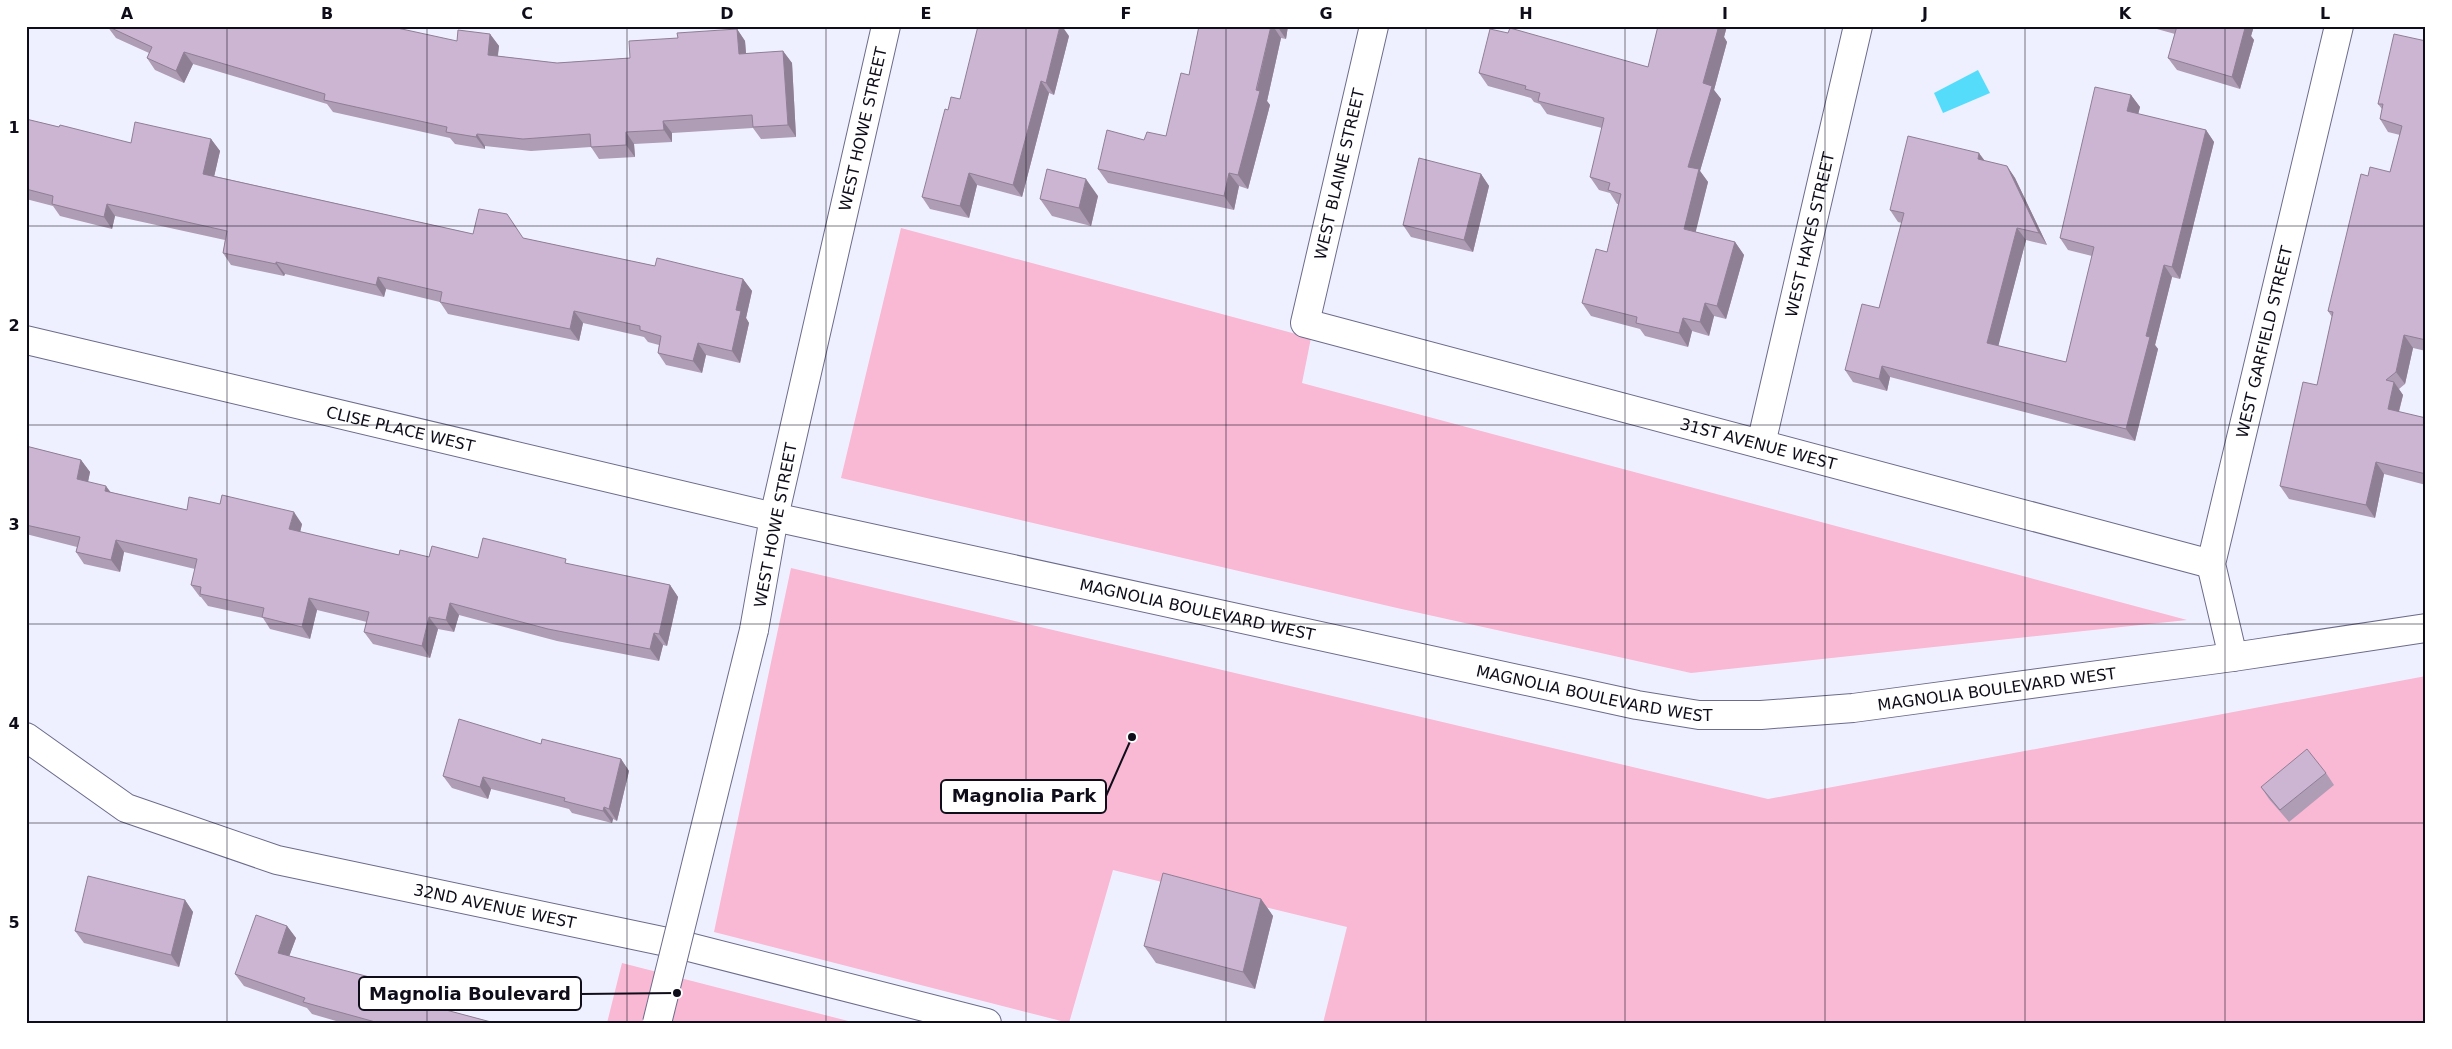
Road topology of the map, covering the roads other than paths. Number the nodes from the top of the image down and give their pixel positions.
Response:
1 (886, 26) edge
2 (1374, 26) edge
3 (1858, 26) edge
4 (2339, 26) edge
5 (1305, 323) joint
6 (26, 340) edge
7 (1761, 444) junction
8 (774, 518) junction
9 (2212, 564) junction
10 (2426, 628) edge
11 (2233, 657) junction
12 (26, 737) edge
13 (657, 1023) edge
14 (987, 1023) edge

1 - 8 street, WEST HOWE STREET
2 - 5 street, WEST BLAINE STREET
3 - 7 street, WEST HAYES STREET
4 - 9 street, WEST GARFIELD STREET
5 - 7 street, 31ST AVENUE WEST
6 - 8 street, CLISE PLACE WEST
7 - 9 street, 31ST AVENUE WEST
8 - 11 street, MAGNOLIA BOULEVARD WEST
8 - 13 street, WEST HOWE STREET, bridge
9 - 11 street, WEST GARFIELD STREET
10 - 11 street, MAGNOLIA BOULEVARD WEST
12 - 14 street, 32ND AVENUE WEST

